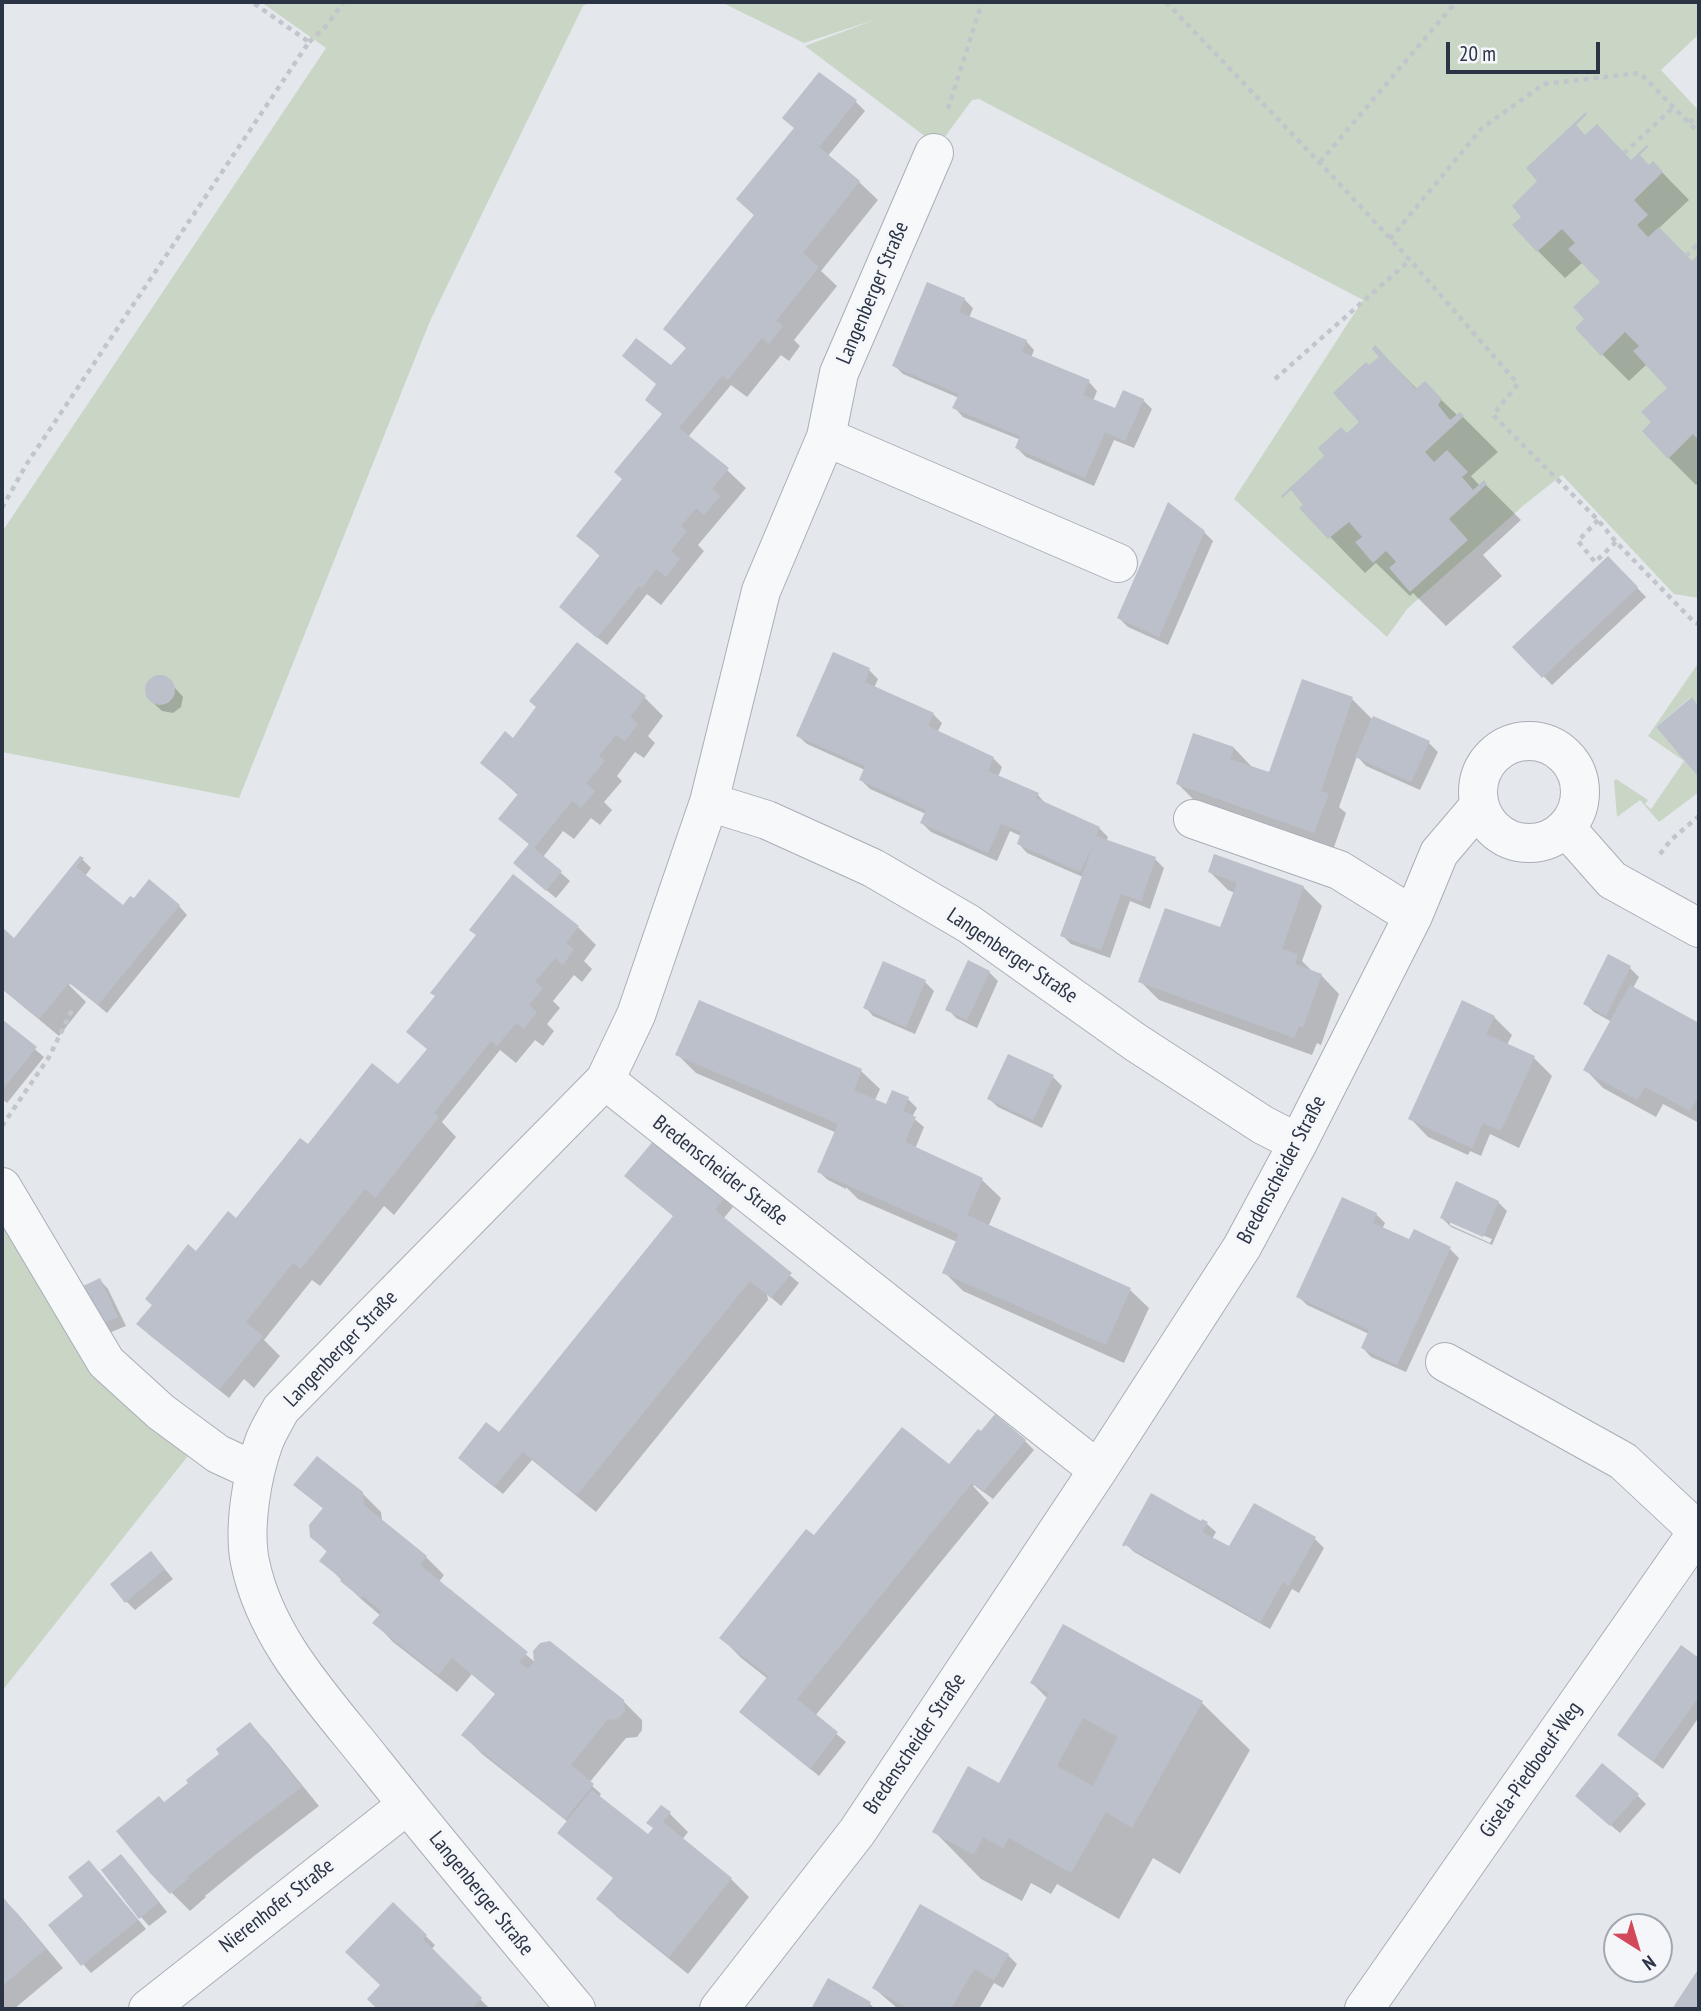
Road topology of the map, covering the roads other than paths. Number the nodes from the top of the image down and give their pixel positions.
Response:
1 (934, 153) road end
2 (826, 437) junction
3 (1118, 563) dead end
4 (709, 802) junction
5 (1479, 806) junction
6 (1193, 819) dead end
7 (1566, 828) junction
8 (1413, 916) junction
9 (1699, 928) edge
10 (605, 1080) junction
11 (1298, 1143) junction
12 (2, 1187) edge
13 (1444, 1362) dead end
14 (1098, 1470) junction
15 (255, 1471) junction
16 (1698, 1531) edge
17 (407, 1805) junction
18 (148, 2009) edge
19 (576, 2009) edge
20 (719, 2009) edge
21 (1364, 2009) edge

1 - 2 street, Langenberger Straße
2 - 3 street
2 - 4 street, Langenberger Straße
4 - 10 street, Langenberger Straße
4 - 11 street, Langenberger Straße
5 - 7 street
5 - 7 street
5 - 8 street, Bredenscheider Straße
6 - 8 street
7 - 9 street
8 - 11 street, Bredenscheider Straße
10 - 14 street, Bredenscheider Straße
10 - 15 street, Langenberger Straße
11 - 14 street, Bredenscheider Straße
12 - 15 street
13 - 16 street
14 - 20 street, Bredenscheider Straße
15 - 17 street, Langenberger Straße
16 - 21 street, Gisela-Piedboeuf-Weg
17 - 18 street, Nierenhofer Straße
17 - 19 street, Langenberger Straße

